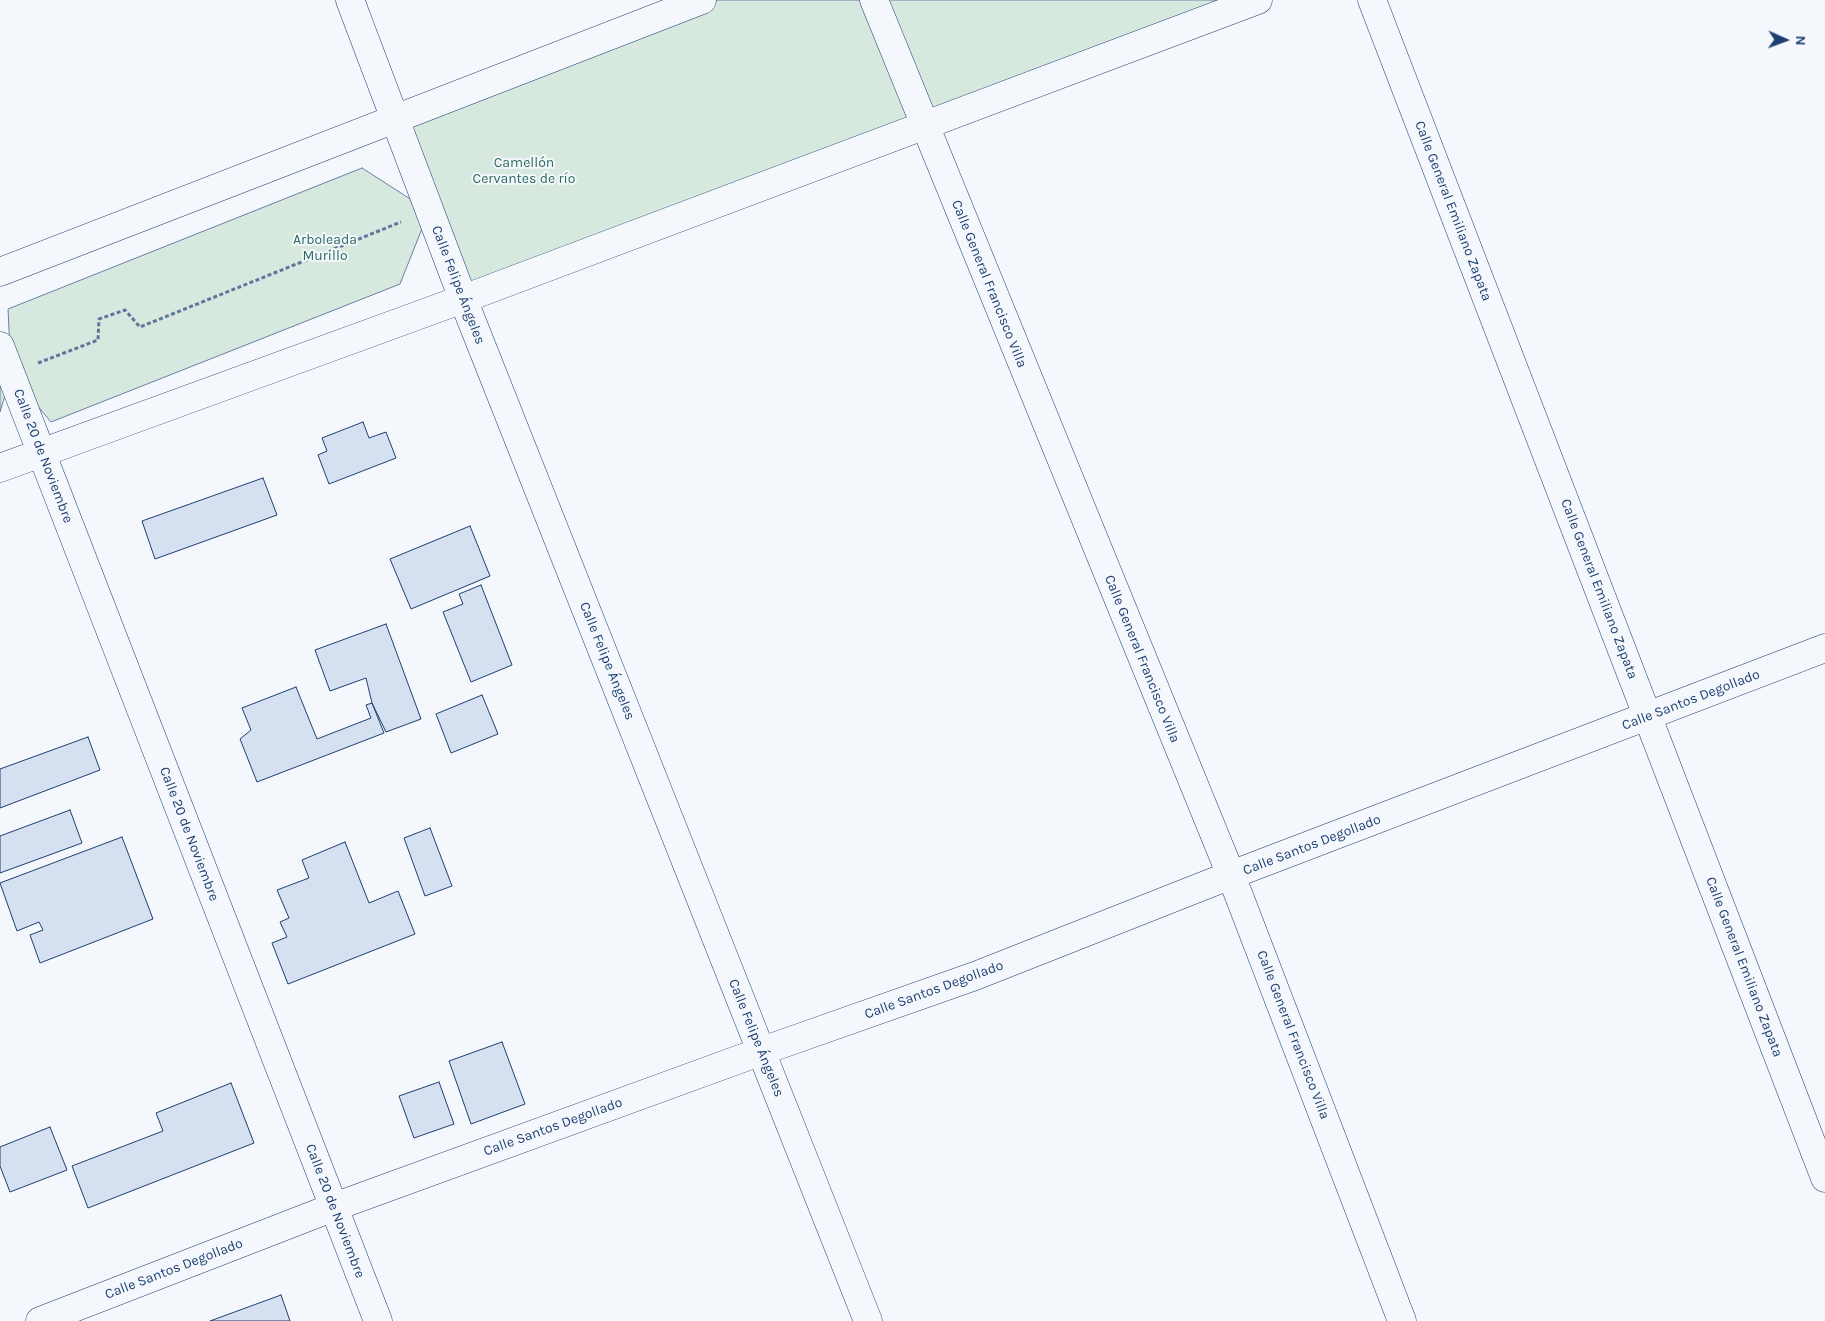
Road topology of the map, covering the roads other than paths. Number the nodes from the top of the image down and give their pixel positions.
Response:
1 (350, 0) edge
2 (702, 0) edge
3 (874, 0) edge
4 (1258, 0) edge
5 (1372, 0) edge
6 (394, 120) junction
7 (924, 126) junction
8 (0, 272) edge
9 (463, 299) junction
10 (0, 346) edge
11 (41, 453) junction
12 (0, 468) edge
13 (1825, 648) edge
14 (1649, 717) junction
15 (1231, 875) junction
16 (762, 1051) junction
17 (1825, 1178) edge
18 (334, 1207) junction
19 (40, 1321) edge
20 (378, 1321) edge
21 (868, 1321) edge
22 (1402, 1321) edge

1 - 6 street, Calle Felipe Ángeles
2 - 6 street
3 - 7 street, Calle General Francisco Villa
4 - 7 street
5 - 14 street, Calle General Emiliano Zapata
6 - 8 street
6 - 9 street, Calle Felipe Ángeles
7 - 9 street
7 - 15 street, Calle General Francisco Villa
9 - 11 street
9 - 16 street, Calle Felipe Ángeles
10 - 11 street, Calle 20 de Noviembre
11 - 12 street
11 - 18 street, Calle 20 de Noviembre
13 - 14 street, Calle Santos Degollado
14 - 15 street, Calle Santos Degollado
14 - 17 street, Calle General Emiliano Zapata
15 - 16 street, Calle Santos Degollado
15 - 22 street, Calle General Francisco Villa
16 - 18 street, Calle Santos Degollado
16 - 21 street, Calle Felipe Ángeles
18 - 19 street, Calle Santos Degollado
18 - 20 street, Calle 20 de Noviembre

